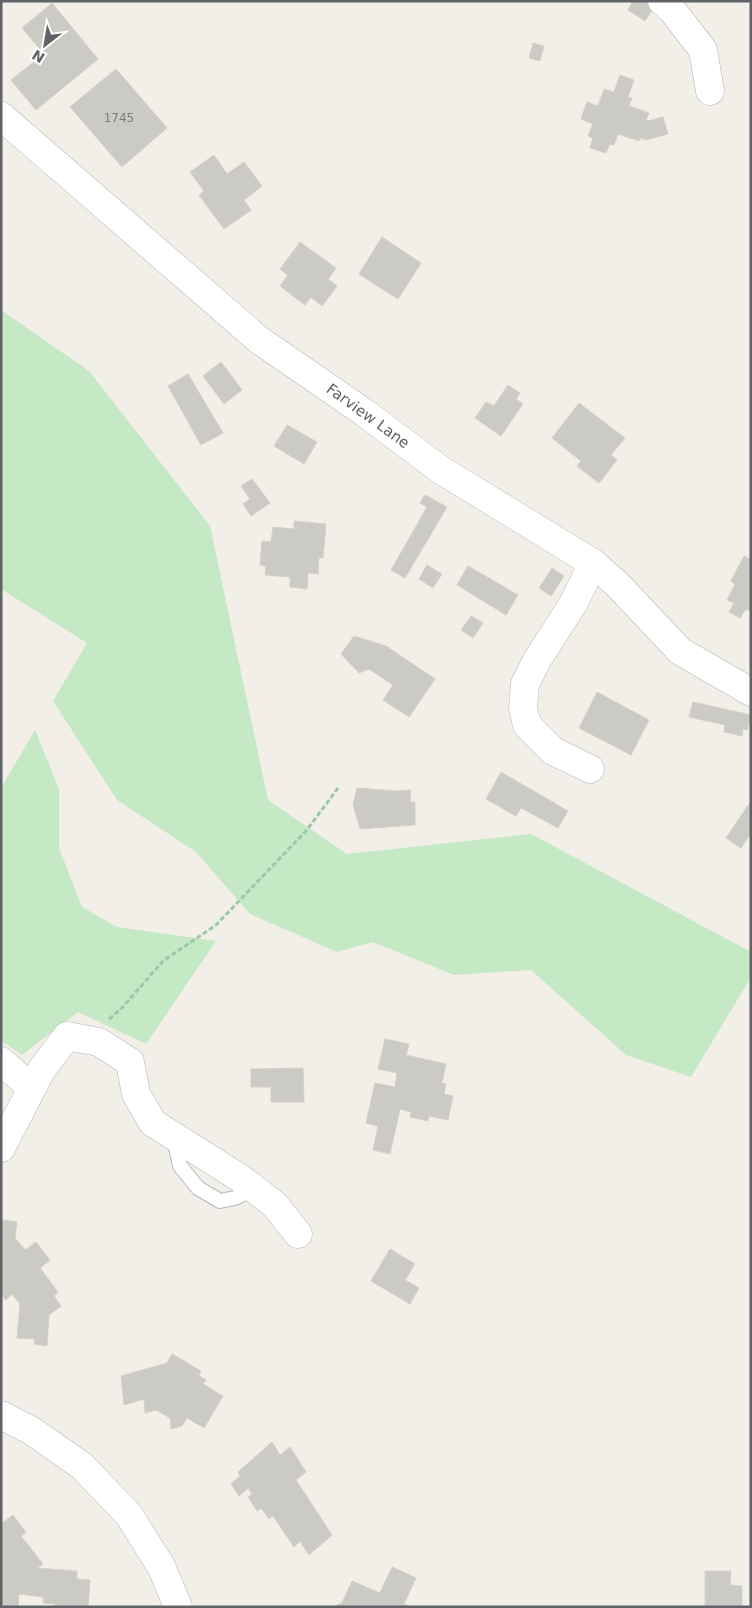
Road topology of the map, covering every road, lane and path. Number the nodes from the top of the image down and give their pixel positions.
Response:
1 (662, 1) edge
2 (710, 92) dead end
3 (1, 116) edge
4 (593, 564) junction
5 (751, 692) edge
6 (590, 769) dead end
7 (338, 788) dead end
8 (84, 1039) junction
9 (1, 1061) edge
10 (32, 1088) junction
11 (1, 1148) edge
12 (298, 1234) dead end
13 (1, 1415) edge
14 (178, 1607) edge

1 - 2 street
3 - 4 street, Farview Lane
4 - 5 street, Farview Lane
4 - 6 street
7 - 8 path
8 - 10 street
8 - 12 street
9 - 10 street
10 - 11 street
13 - 14 street

